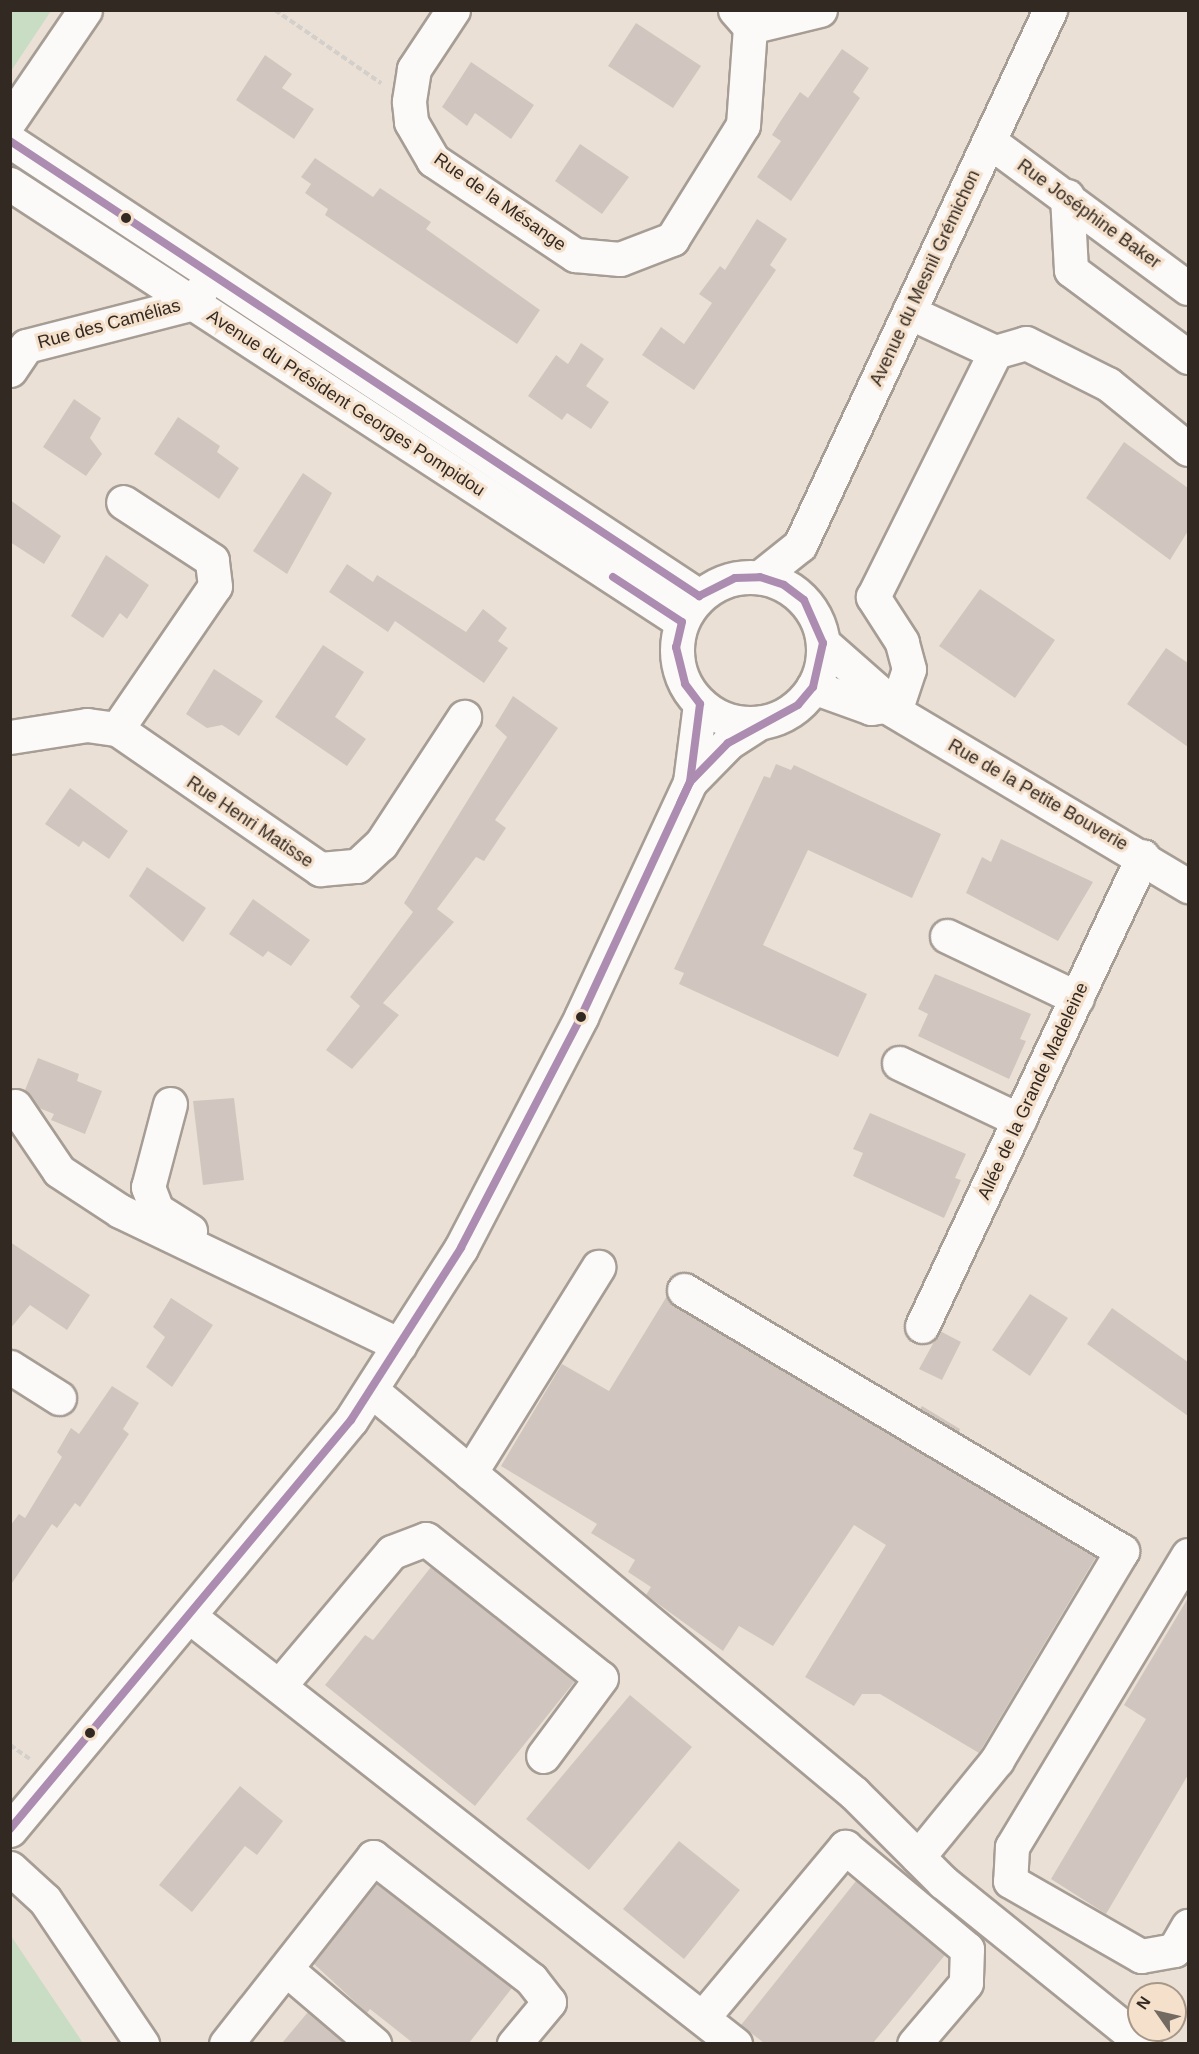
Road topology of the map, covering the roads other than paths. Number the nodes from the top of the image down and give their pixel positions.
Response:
1 (85, 10) edge
2 (453, 10) edge
3 (820, 10) edge
4 (1040, 14) edge
5 (742, 19) edge
6 (10, 120) edge
7 (10, 141) edge
8 (989, 141) junction
9 (10, 184) edge
10 (1067, 196) junction
11 (212, 274) junction
12 (1188, 288) edge
13 (193, 303) junction
14 (909, 312) junction
15 (16, 351) edge
16 (995, 352) junction
17 (1188, 357) edge
18 (1188, 449) edge
19 (123, 501) dead end
20 (800, 545) junction
21 (760, 577) junction
22 (804, 600) junction
23 (690, 609) junction
24 (823, 643) junction
25 (813, 687) junction
26 (700, 704) junction
27 (890, 708) junction
28 (464, 717) dead end
29 (759, 723) junction
30 (117, 729) junction
31 (10, 737) edge
32 (690, 782) junction
33 (1143, 856) junction
34 (1188, 886) edge
35 (947, 936) dead end
36 (1077, 998) junction
37 (899, 1063) dead end
38 (170, 1104) dead end
39 (15, 1106) dead end
40 (1020, 1120) junction
41 (598, 1267) dead end
42 (684, 1290) dead end
43 (922, 1326) dead end
44 (406, 1335) junction
45 (10, 1367) edge
46 (371, 1390) junction
47 (59, 1398) dead end
48 (470, 1473) junction
49 (1188, 1555) edge
50 (189, 1616) junction
51 (279, 1686) junction
52 (543, 1756) dead end
53 (10, 1830) edge
54 (918, 1857) junction
55 (10, 1868) edge
56 (1188, 1926) edge
57 (286, 1968) junction
58 (704, 2017) junction
59 (142, 2043) edge
60 (226, 2043) edge
61 (374, 2043) edge
62 (514, 2043) edge
63 (735, 2043) edge
64 (914, 2043) edge
65 (1144, 2043) edge

1 - 6 street
2 - 5 street, Rue de la Mésange
3 - 5 street, Rue de la Mésange
4 - 8 street, Avenue du Mesnil Grémichon
7 - 11 street, Avenue du Président Georges Pompidou
8 - 10 street, Rue Joséphine Baker
8 - 14 street, Avenue du Mesnil Grémichon
9 - 13 street, Avenue du Président Georges Pompidou
10 - 12 street, Rue Joséphine Baker
10 - 17 street
11 - 13 street
11 - 23 street, Avenue du Président Georges Pompidou
13 - 15 street, Rue des Camélias
13 - 23 street, Avenue du Président Georges Pompidou
14 - 16 street
14 - 20 street, Avenue du Mesnil Grémichon
16 - 18 street
16 - 27 street
19 - 30 street
20 - 21 street, Avenue du Mesnil Grémichon
20 - 22 street, Avenue du Mesnil Grémichon
21 - 22 street
21 - 23 street
22 - 24 street
23 - 26 street
24 - 25 street
24 - 27 street, Rue de la Petite Bouverie
25 - 27 street, Rue de la Petite Bouverie
25 - 29 street
26 - 29 street
26 - 32 street
27 - 33 street, Rue de la Petite Bouverie
28 - 30 street, Rue Henri Matisse
29 - 32 street
30 - 31 street, Rue Henri Matisse
32 - 44 street
33 - 34 street, Rue de la Petite Bouverie
33 - 36 street, Allée de la Grande Madeleine
35 - 36 street
36 - 40 street, Allée de la Grande Madeleine
37 - 40 street
38 - 44 street
39 - 44 street
40 - 43 street, Allée de la Grande Madeleine
41 - 48 street
42 - 54 street
44 - 46 street
45 - 47 street
46 - 48 street
46 - 50 street
48 - 54 street
49 - 56 street
50 - 51 street
50 - 53 street
51 - 52 street
51 - 58 street
54 - 65 street
55 - 59 street
57 - 60 street
57 - 61 street
57 - 62 street
58 - 63 street
58 - 64 street

